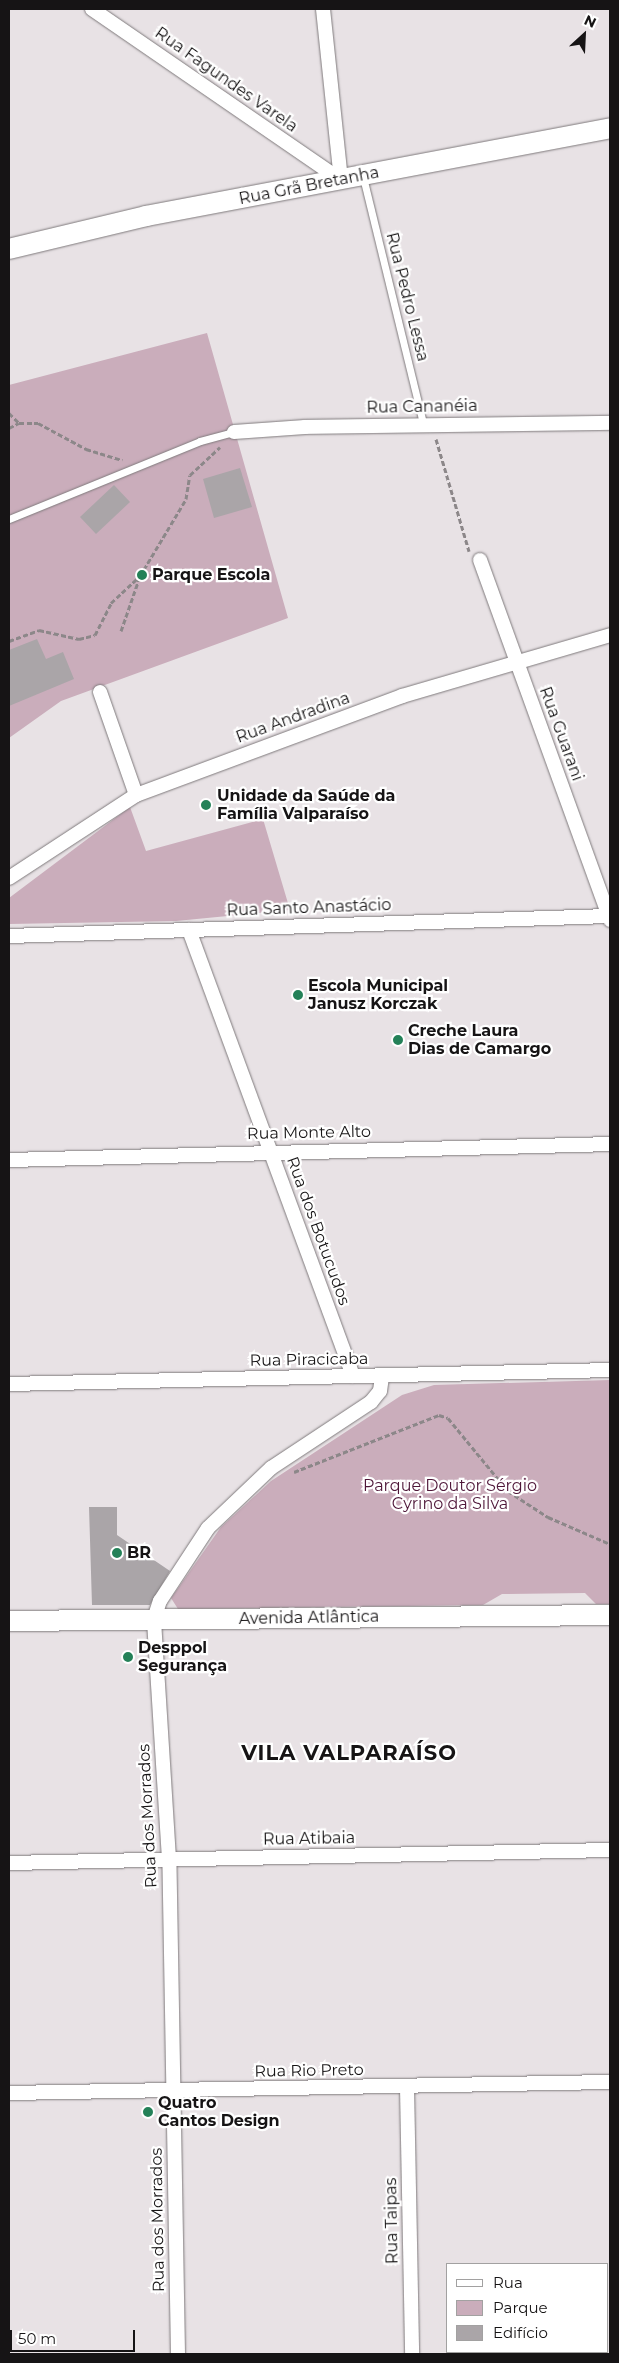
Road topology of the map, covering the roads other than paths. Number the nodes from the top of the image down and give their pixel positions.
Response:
1 (92, 9) edge
2 (323, 9) edge
3 (610, 128) edge
4 (363, 176) junction
5 (341, 180) junction
6 (9, 249) edge
7 (610, 423) edge
8 (427, 424) junction
9 (229, 433) joint
10 (9, 519) edge
11 (480, 560) road end
12 (610, 635) edge
13 (515, 662) junction
14 (100, 692) dead end
15 (136, 795) junction
16 (9, 878) edge
17 (610, 917) edge
18 (189, 930) junction
19 (12, 934) edge
20 (610, 1144) edge
21 (270, 1151) junction
22 (9, 1160) edge
23 (610, 1370) edge
24 (353, 1376) junction
25 (382, 1376) junction
26 (9, 1384) edge
27 (610, 1615) edge
28 (154, 1619) junction
29 (9, 1621) edge
30 (610, 1850) edge
31 (169, 1859) junction
32 (9, 1863) edge
33 (610, 2082) edge
34 (407, 2087) junction
35 (173, 2090) junction
36 (9, 2093) edge
37 (178, 2354) edge
38 (412, 2354) edge

1 - 5 street, Rua Fagundes Varela
2 - 5 street
3 - 4 street, Rua Grã Bretanha
4 - 5 street, Rua Grã Bretanha
4 - 8 lane, Rua Pedro Lessa
5 - 6 street, Rua Grã Bretanha
7 - 8 street, Rua Cananéia
8 - 9 street, Rua Cananéia
9 - 10 lane
11 - 13 street, Rua Guarani
12 - 13 street, Rua Andradina
13 - 15 street, Rua Andradina
13 - 17 street, Rua Guarani
14 - 15 street
15 - 16 street, Rua Andradina
17 - 18 street, Rua Santo Anastácio
18 - 19 street, Rua Santo Anastácio
18 - 21 street, Rua dos Botucudos
20 - 21 street, Rua Monte Alto
21 - 22 street, Rua Monte Alto
21 - 24 street, Rua dos Botucudos
23 - 25 street, Rua Piracicaba
24 - 25 street, Rua Piracicaba
24 - 26 street, Rua Piracicaba
25 - 28 street, Rua dos Morrados
27 - 28 street, Avenida Atlântica
28 - 29 street, Avenida Atlântica
28 - 31 street, Rua dos Morrados
30 - 31 street, Rua Atibaia
31 - 32 street, Rua Atibaia
31 - 35 street, Rua dos Morrados
33 - 34 street, Rua Rio Preto
34 - 35 street, Rua Rio Preto
34 - 38 street, Rua Taipas
35 - 36 street, Rua Rio Preto
35 - 37 street, Rua dos Morrados

